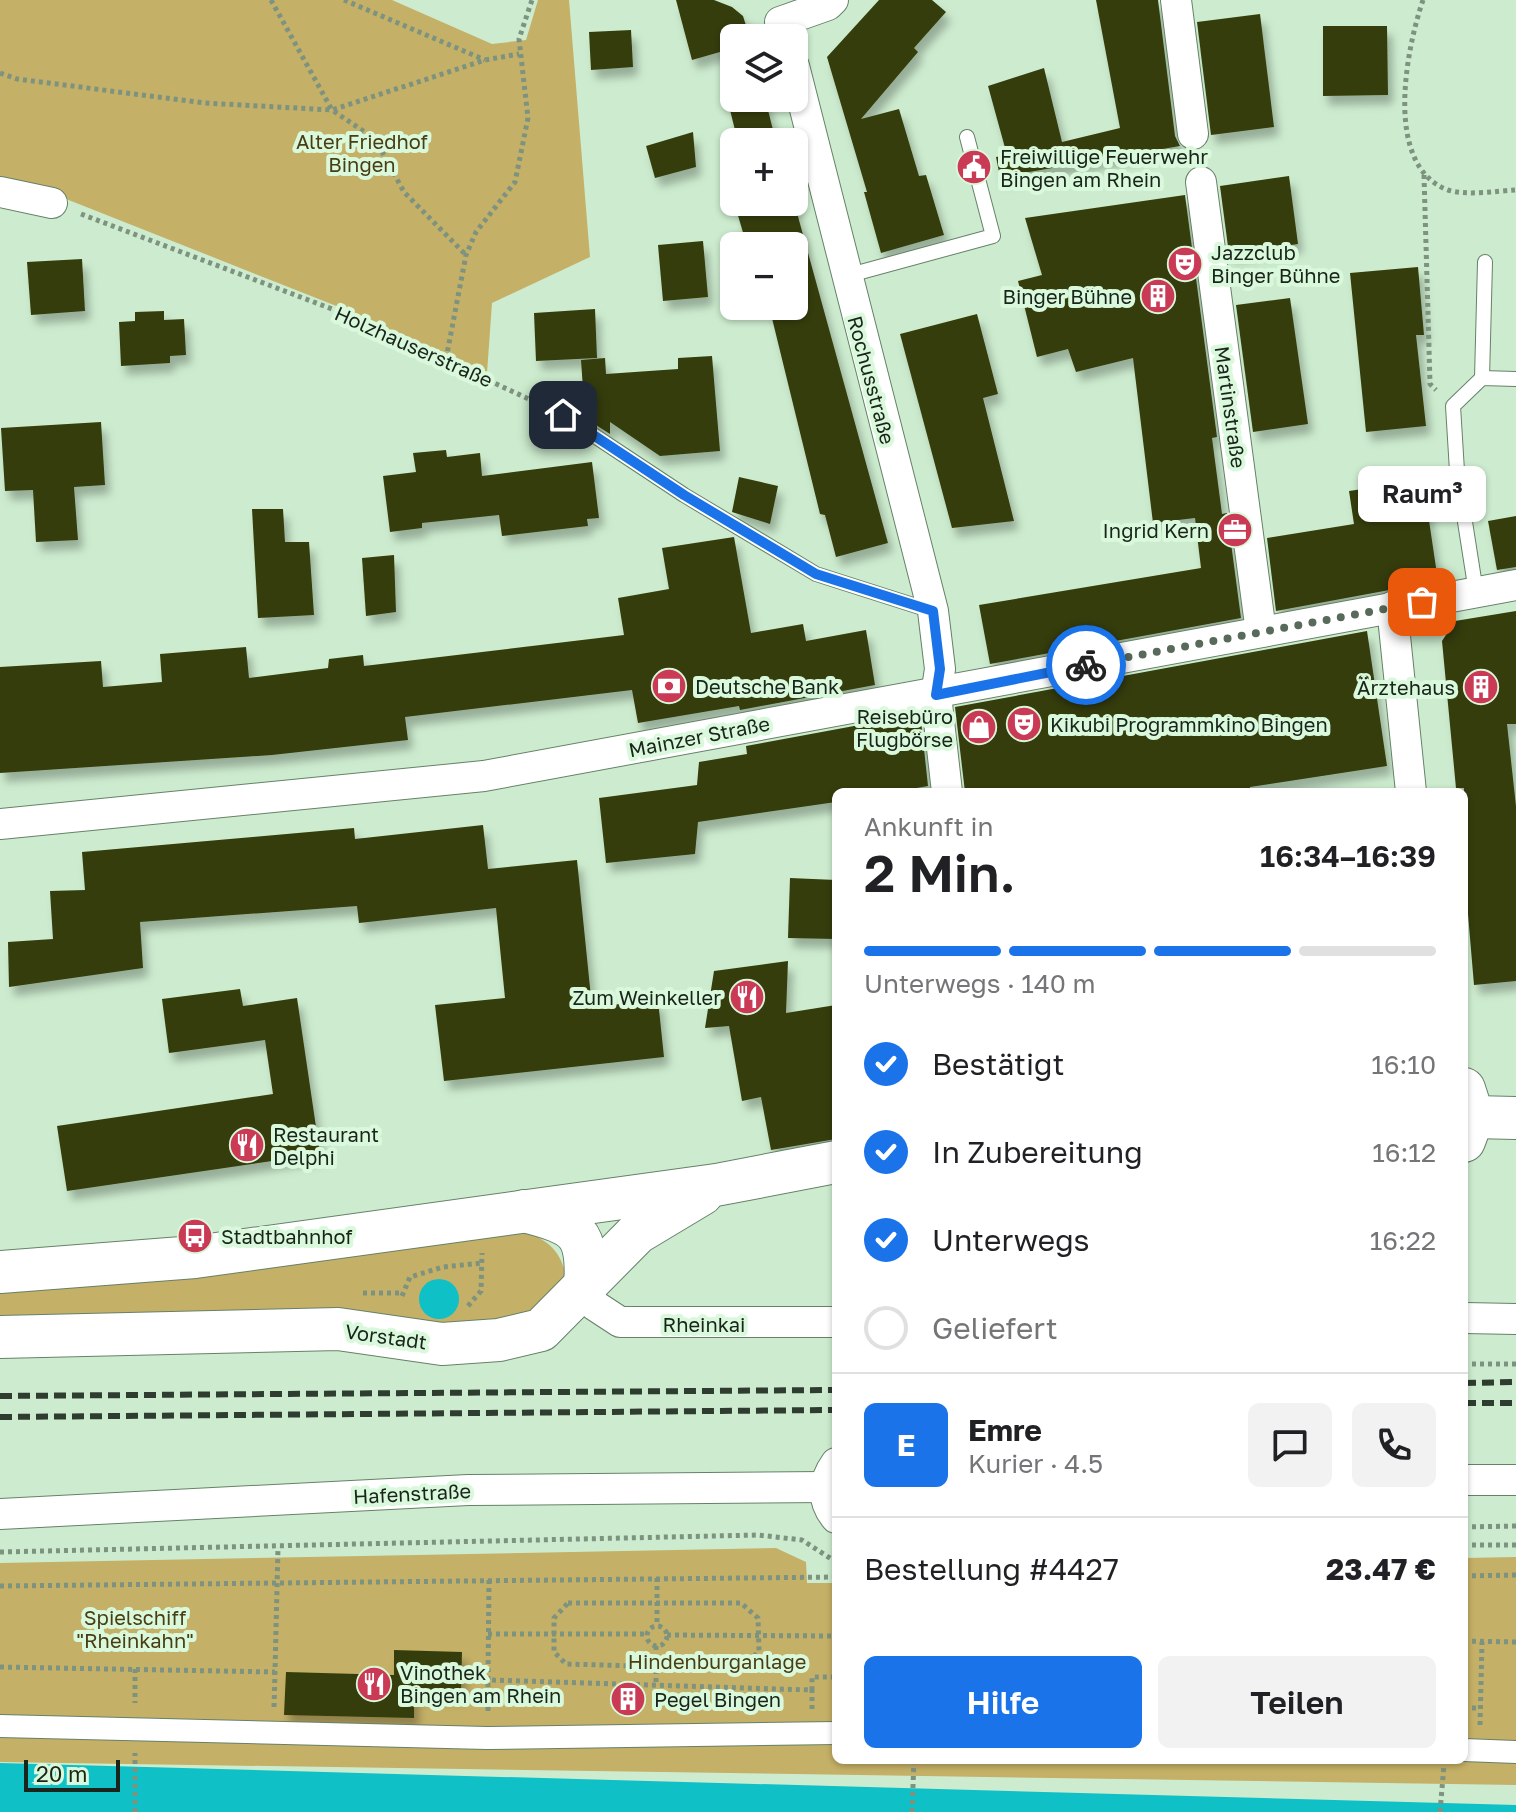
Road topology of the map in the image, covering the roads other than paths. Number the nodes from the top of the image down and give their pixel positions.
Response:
1 (833, 0) edge
2 (1176, 0) edge
3 (778, 20) edge
4 (805, 112) edge
5 (1193, 134) dead end
6 (967, 137) dead end
7 (1201, 182) dead end
8 (0, 192) edge
9 (52, 203) road end
10 (1485, 262) dead end
11 (845, 276) junction
12 (1482, 378) junction
13 (1516, 379) edge
14 (563, 415) road end
15 (1516, 585) edge
16 (1476, 592) junction
17 (1392, 607) junction
18 (933, 611) junction
19 (1261, 632) junction
20 (936, 695) junction
21 (947, 788) edge
22 (1411, 788) edge
23 (0, 824) edge
24 (1468, 1115) edge
25 (1516, 1118) edge
26 (832, 1163) edge
27 (716, 1185) junction
28 (523, 1210) junction
29 (0, 1272) edge
30 (585, 1290) junction
31 (1468, 1318) edge
32 (1516, 1319) edge
33 (832, 1322) edge
34 (0, 1337) edge
35 (830, 1475) edge
36 (1468, 1480) edge
37 (1516, 1480) edge
38 (832, 1510) edge
39 (0, 1514) edge
40 (0, 1726) edge
41 (832, 1733) edge
42 (1472, 1750) edge
43 (1516, 1752) edge

1 - 3 street
2 - 5 street
4 - 11 street, Rochusstraße
6 - 11 lane
7 - 19 street, Martinstraße
8 - 9 street
10 - 12 lane
11 - 18 street, Rochusstraße
12 - 13 lane
12 - 16 lane
14 - 18 lane
15 - 16 street, Mainzer Straße
16 - 17 street, Mainzer Straße
17 - 19 street, Mainzer Straße
17 - 22 street
18 - 20 street, Rochusstraße
19 - 20 street, Mainzer Straße
20 - 21 street, Rochusstraße
20 - 23 street, Mainzer Straße
24 - 25 main road
26 - 27 main road, Vorstadt
27 - 28 main road, Vorstadt
27 - 30 main road, Vorstadt
28 - 29 main road, Vorstadt
28 - 30 main road
30 - 33 street, Rheinkai
30 - 34 main road, Vorstadt
31 - 32 street
35 - 38 street, Hafenstraße
35 - 39 street, Hafenstraße
36 - 37 street
40 - 41 street
42 - 43 street

